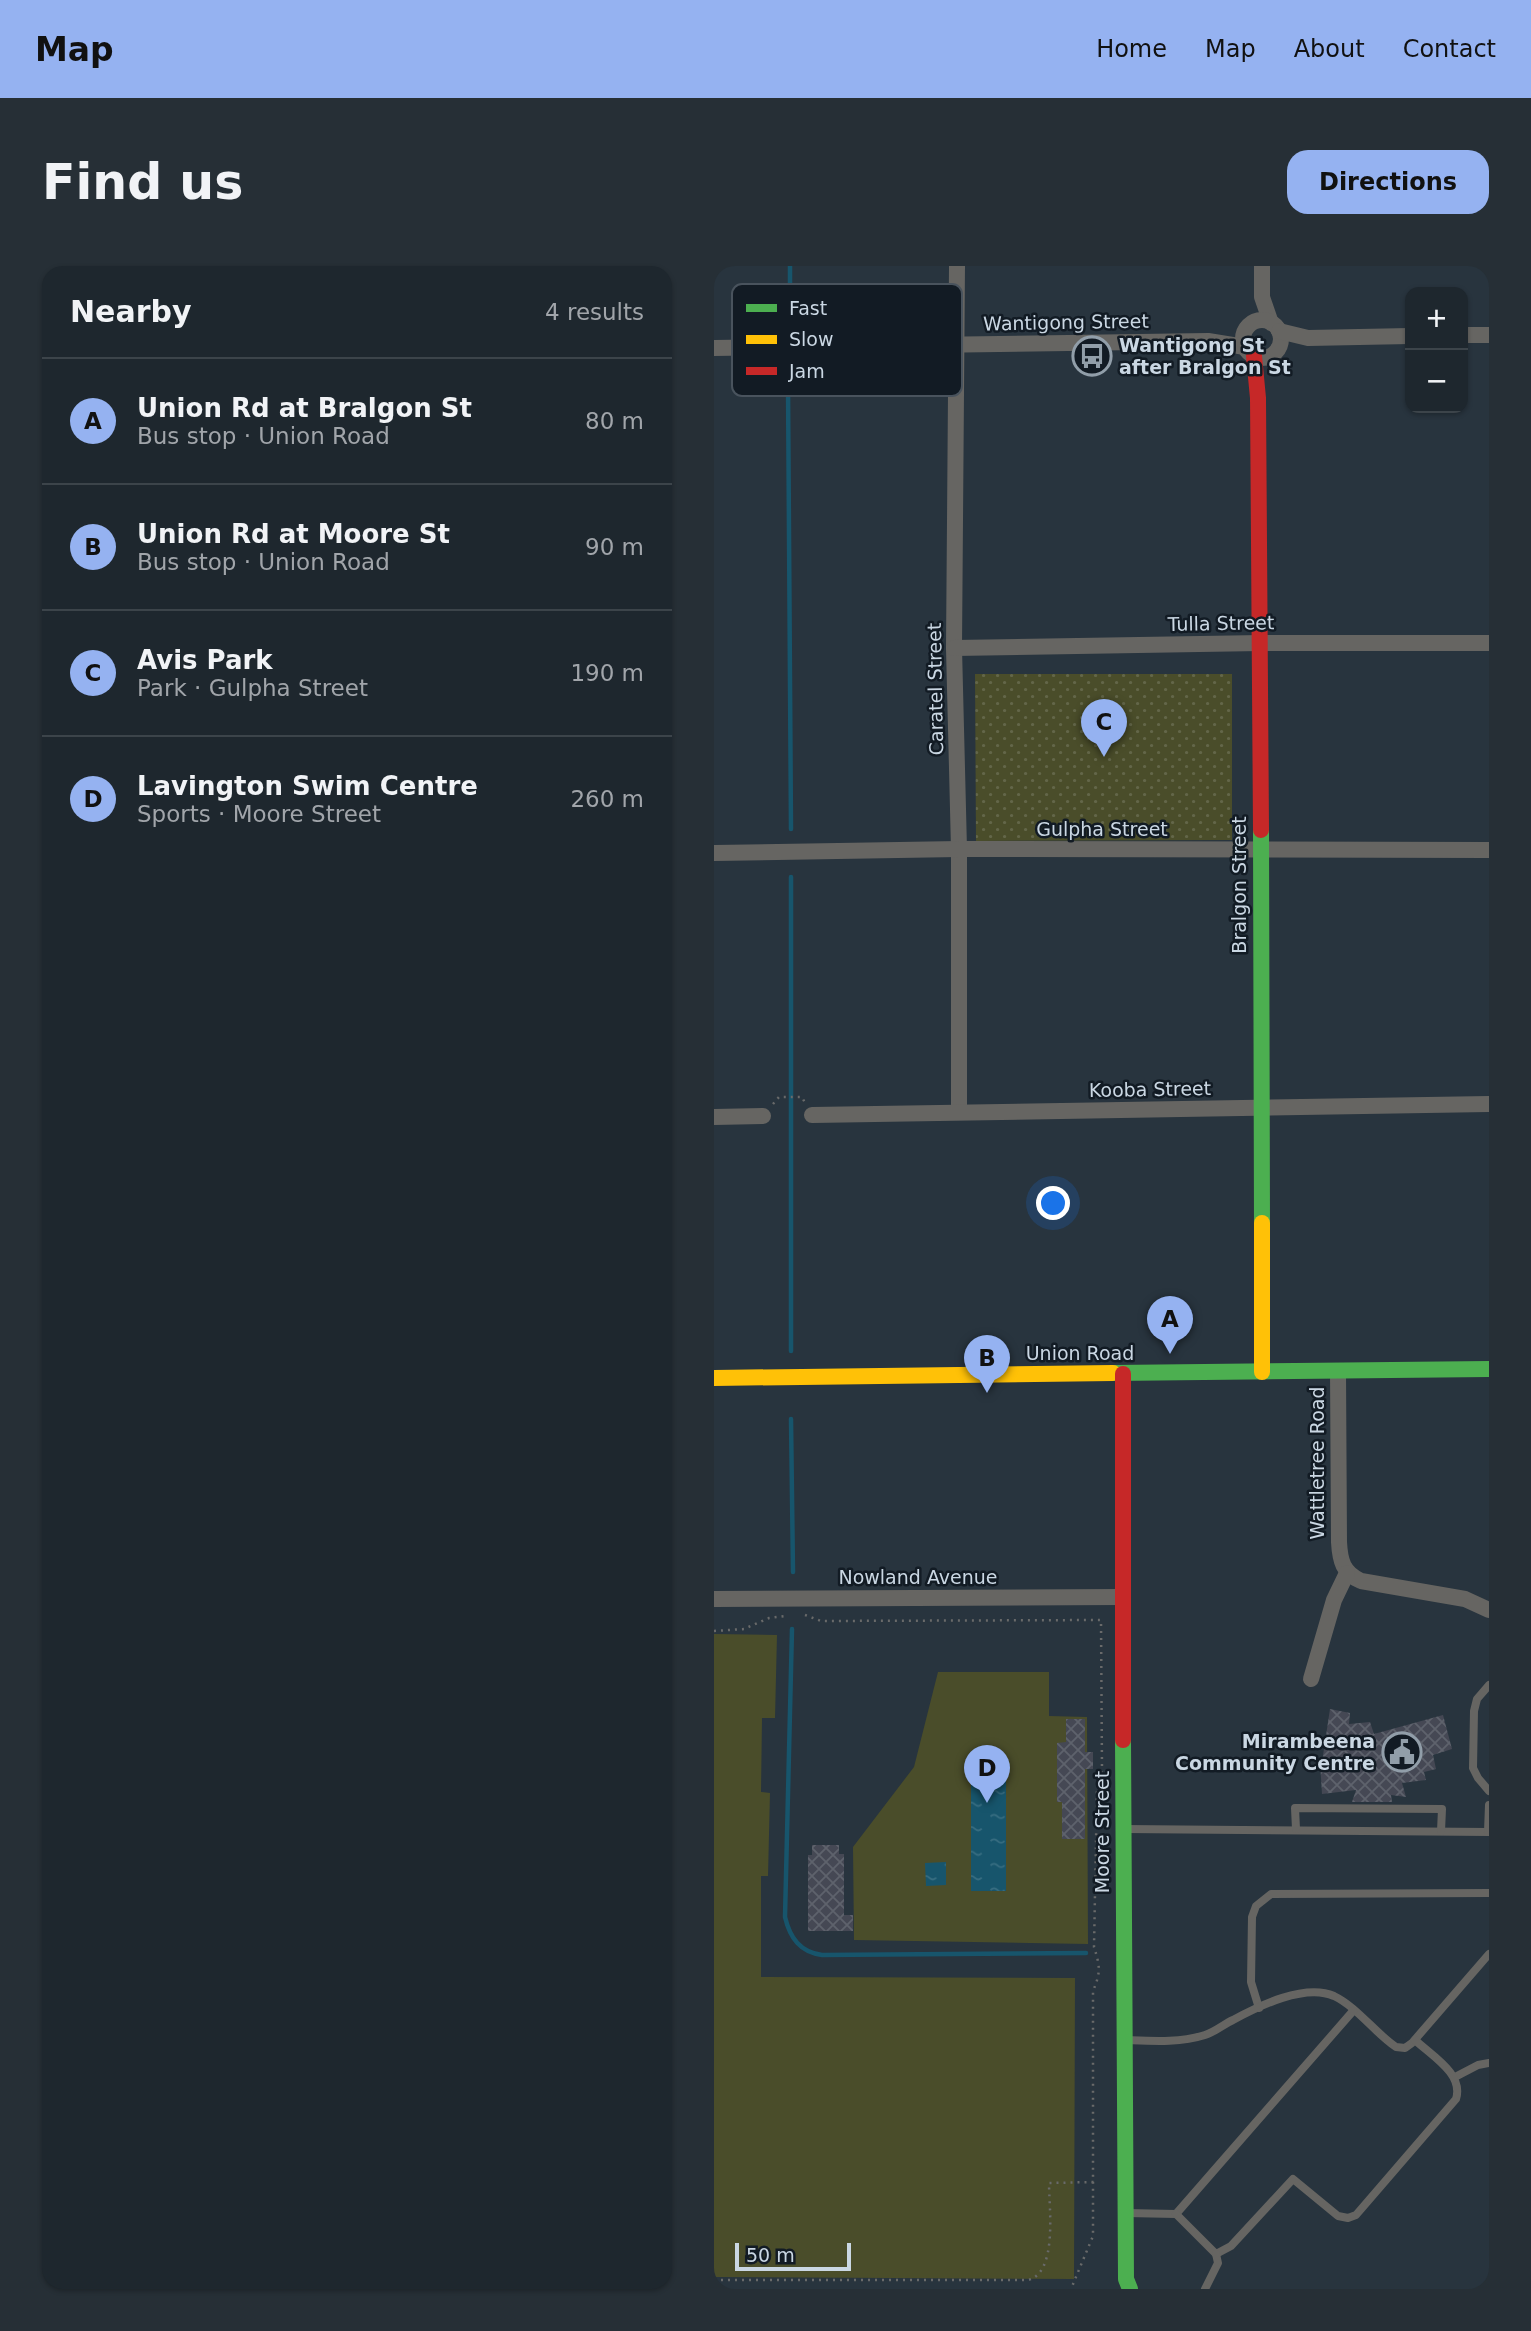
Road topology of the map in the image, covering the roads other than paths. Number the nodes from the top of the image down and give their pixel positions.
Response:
1 (957, 266) edge
2 (1262, 266) edge
3 (957, 284) edge
4 (1262, 297) junction
5 (1275, 327) junction
6 (1468, 335) edge
7 (1489, 335) edge
8 (1405, 336) edge
9 (1308, 338) junction
10 (1258, 344) junction
11 (962, 345) edge
12 (714, 348) edge
13 (732, 348) edge
14 (956, 396) edge
15 (1261, 643) junction
16 (1489, 643) edge
17 (954, 648) junction
18 (959, 849) junction
19 (1260, 850) junction
20 (1489, 850) edge
21 (714, 853) edge
22 (1489, 1104) edge
23 (1261, 1109) junction
24 (959, 1112) junction
25 (812, 1115) dead end
26 (763, 1116) dead end
27 (714, 1117) edge
28 (1489, 1369) edge
29 (1338, 1371) junction
30 (1262, 1372) junction
31 (1123, 1374) junction
32 (714, 1378) edge
33 (1347, 1573) junction
34 (1122, 1597) junction
35 (714, 1599) edge
36 (1489, 1610) edge
37 (1311, 1679) dead end
38 (1489, 1685) edge
39 (1489, 1791) edge
40 (1489, 1805) edge
41 (1123, 1829) junction
42 (1296, 1829) junction
43 (1441, 1831) junction
44 (1488, 1832) edge
45 (1489, 1893) edge
46 (1489, 1954) edge
47 (1259, 2008) junction
48 (1353, 2011) junction
49 (1125, 2040) junction
50 (1415, 2040) junction
51 (1489, 2063) edge
52 (1455, 2077) junction
53 (1126, 2213) junction
54 (1176, 2214) junction
55 (1216, 2254) junction
56 (1130, 2289) edge
57 (1205, 2289) edge

1 - 3 street, Caratel Street
2 - 4 street, Bralgon Street
4 - 5 street, Bralgon Street
4 - 10 street, Bralgon Street
5 - 9 street, Wantigong Street
5 - 10 street, Wantigong Street
5 - 10 street, Bralgon Street
6 - 7 street
8 - 9 street, Wantigong Street
9 - 10 street, Wantigong Street
10 - 11 street, Wantigong Street
10 - 15 street, Bralgon Street
12 - 13 street, Wantigong Street
14 - 17 street, Caratel Street
15 - 16 street, Tulla Street
15 - 17 street, Tulla Street
15 - 19 street, Bralgon Street
17 - 18 street, Caratel Street
18 - 19 street, Gulpha Street
18 - 21 street, Gulpha Street
18 - 24 street, Caratel Street
19 - 20 street, Gulpha Street
19 - 23 street, Bralgon Street
22 - 23 street, Kooba Street
23 - 24 street, Kooba Street
23 - 30 street, Bralgon Street
24 - 25 street, Kooba Street
26 - 27 street
28 - 29 street, Union Road
29 - 30 street, Union Road
29 - 33 street, Wattletree Road
30 - 31 street, Union Road
31 - 32 street, Union Road
31 - 34 street, Moore Street
33 - 36 street
33 - 37 street
34 - 35 street, Nowland Avenue
34 - 41 street, Moore Street
38 - 39 lane
40 - 44 lane
41 - 42 lane
41 - 49 street, Moore Street
42 - 43 lane
42 - 43 lane
43 - 44 lane
45 - 47 lane
46 - 50 lane
47 - 48 lane
47 - 49 lane
48 - 50 lane
48 - 54 lane
49 - 53 street, Moore Street
50 - 52 lane
51 - 52 lane
52 - 55 lane
53 - 54 lane
53 - 56 street, Moore Street
54 - 55 lane
55 - 57 lane

